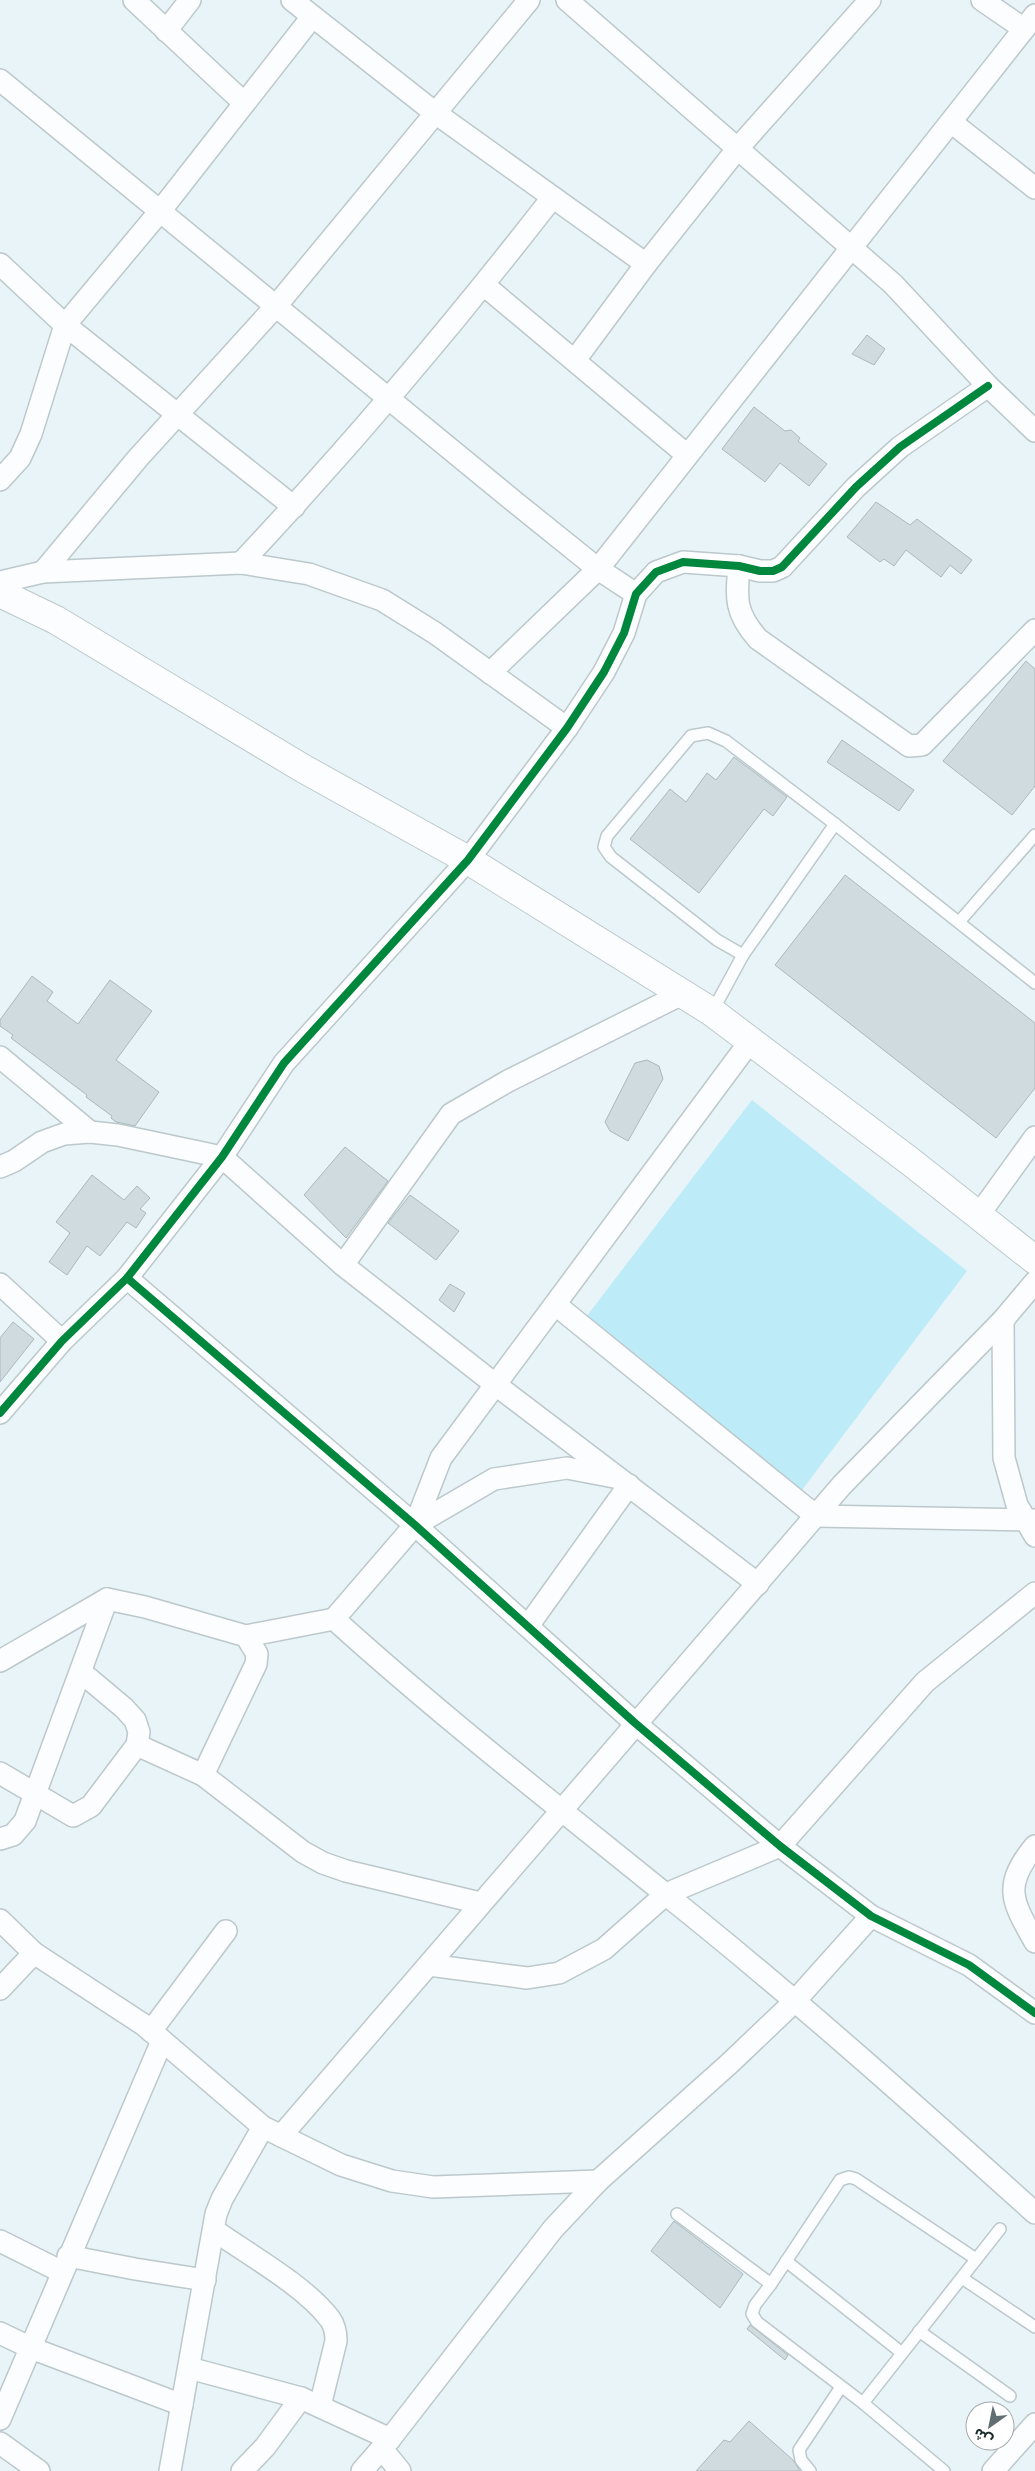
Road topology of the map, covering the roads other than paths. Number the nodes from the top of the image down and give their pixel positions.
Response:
1 (134, 0) edge
2 (190, 0) edge
3 (292, 0) edge
4 (529, 0) edge
5 (567, 0) edge
6 (870, 0) edge
7 (982, 0) edge
8 (312, 17) junction
9 (1030, 22) edge
10 (166, 31) junction
11 (0, 80) edge
12 (244, 103) junction
13 (434, 112) junction
14 (951, 122) junction
15 (738, 148) junction
16 (1035, 188) edge
17 (552, 198) junction
18 (161, 210) junction
19 (852, 248) junction
20 (0, 264) edge
21 (646, 264) junction
22 (484, 285) junction
23 (276, 306) junction
24 (65, 325) junction
25 (575, 360) junction
26 (988, 386) junction
27 (389, 399) junction
28 (177, 415) junction
29 (1035, 431) edge
30 (687, 456) junction
31 (0, 480) edge
32 (294, 507) junction
33 (241, 563) junction
34 (739, 566) junction
35 (598, 569) junction
36 (43, 572) junction
37 (0, 582) edge
38 (0, 593) edge
39 (636, 594) junction
40 (1035, 630) edge
41 (490, 673) junction
42 (567, 728) junction
43 (835, 824) junction
44 (1035, 835) edge
45 (468, 860) junction
46 (959, 922) junction
47 (743, 955) junction
48 (1035, 983) edge
49 (682, 994) junction
50 (712, 1012) junction
51 (751, 1040) junction
52 (0, 1057) edge
53 (90, 1132) junction
54 (1035, 1137) edge
55 (222, 1157) junction
56 (0, 1167) edge
57 (978, 1216) junction
58 (1035, 1260) edge
59 (343, 1265) junction
60 (127, 1278) junction
61 (1035, 1282) edge
62 (0, 1284) edge
63 (556, 1305) junction
64 (1003, 1320) junction
65 (62, 1341) junction
66 (496, 1385) junction
67 (0, 1413) edge
68 (624, 1482) junction
69 (816, 1516) junction
70 (415, 1525) junction
71 (1031, 1526) edge
72 (758, 1584) junction
73 (1035, 1593) edge
74 (107, 1599) junction
75 (334, 1619) junction
76 (528, 1626) junction
77 (246, 1636) junction
78 (0, 1662) edge
79 (80, 1672) junction
80 (635, 1723) junction
81 (137, 1745) junction
82 (0, 1773) edge
83 (202, 1775) junction
84 (36, 1795) junction
85 (561, 1812) junction
86 (0, 1839) edge
87 (780, 1846) junction
88 (1035, 1846) edge
89 (666, 1894) junction
90 (480, 1903) junction
91 (871, 1916) junction
92 (0, 1920) edge
93 (226, 1931) dead end
94 (1035, 1942) edge
95 (34, 1953) junction
96 (429, 1965) junction
97 (0, 1989) edge
98 (794, 2002) junction
99 (1035, 2013) edge
100 (156, 2036) junction
101 (272, 2132) junction
102 (598, 2181) junction
103 (1035, 2212) edge
104 (677, 2214) dead end
105 (1000, 2228) dead end
106 (214, 2230) junction
107 (0, 2241) edge
108 (976, 2259) junction
109 (786, 2261) junction
110 (65, 2264) junction
111 (962, 2278) junction
112 (205, 2280) junction
113 (771, 2284) junction
114 (1035, 2327) edge
115 (919, 2332) junction
116 (0, 2333) edge
117 (31, 2348) junction
118 (902, 2353) junction
119 (189, 2368) junction
120 (841, 2386) junction
121 (1010, 2396) dead end
122 (310, 2402) junction
123 (862, 2403) junction
124 (182, 2405) junction
125 (0, 2419) edge
126 (1035, 2424) edge
127 (0, 2443) edge
128 (386, 2444) junction
129 (39, 2471) edge
130 (170, 2471) edge
131 (242, 2471) edge
132 (362, 2471) edge
133 (400, 2471) edge
134 (810, 2471) edge
135 (944, 2471) edge
136 (993, 2471) edge

1 - 10 street
2 - 10 street
3 - 8 street
4 - 13 street
5 - 15 street
6 - 15 street
7 - 9 street
8 - 12 street
8 - 13 street
9 - 14 street
10 - 12 street
11 - 18 street
12 - 18 street
13 - 17 street
13 - 23 street
14 - 16 street
14 - 19 street
15 - 19 street
15 - 21 street
17 - 21 street
17 - 22 street
18 - 23 street
18 - 24 street
19 - 26 street
19 - 30 street
20 - 24 street
21 - 25 street
22 - 25 street
22 - 27 street
23 - 27 street
23 - 28 street
24 - 28 street
24 - 31 street
25 - 30 street
26 - 29 street
26 - 34 street
27 - 32 street
27 - 35 street
28 - 32 street
28 - 36 street
30 - 35 street
32 - 33 street
33 - 36 street
33 - 41 street
34 - 39 street
34 - 40 street
35 - 39 street
35 - 41 street
36 - 37 street
38 - 45 highway
39 - 42 street
41 - 42 street
42 - 45 street
43 - 46 lane
43 - 47 lane
43 - 47 lane
44 - 46 lane
45 - 49 highway
45 - 55 street
46 - 48 lane
47 - 50 lane
49 - 50 highway
49 - 59 street
50 - 51 highway
51 - 57 highway
51 - 63 street
52 - 53 street
53 - 55 street
53 - 56 street
54 - 57 street
55 - 59 street
55 - 60 street
57 - 58 highway
59 - 66 street
60 - 65 street
60 - 70 street
61 - 64 street
62 - 65 street
63 - 66 street
63 - 69 street
64 - 69 street
64 - 71 street
65 - 67 street
66 - 68 street
66 - 70 street
68 - 70 street
68 - 72 street
68 - 76 street
69 - 71 street
69 - 72 street
70 - 75 street
70 - 76 street
72 - 80 street
73 - 87 street
74 - 77 street
74 - 78 street
74 - 79 street
75 - 77 street
75 - 85 street
76 - 80 street
77 - 83 street
79 - 81 street
79 - 84 street
80 - 85 street
80 - 87 street
81 - 83 street
81 - 84 street
82 - 84 street
83 - 90 street
84 - 86 street
85 - 89 street
85 - 90 street
87 - 89 street
87 - 91 street
88 - 94 street
89 - 96 street
89 - 98 street
90 - 96 street
91 - 98 street
91 - 99 street
92 - 95 street
93 - 100 street
95 - 97 street
95 - 100 street
96 - 101 street
98 - 102 street
98 - 103 street
100 - 101 street
100 - 110 street
101 - 102 street
101 - 106 street
102 - 128 street
104 - 113 lane
105 - 108 lane
106 - 112 street
106 - 122 street
107 - 110 street
108 - 109 lane
108 - 111 lane
109 - 113 lane
109 - 118 lane
110 - 112 street
110 - 117 street
111 - 114 lane
111 - 115 lane
112 - 119 street
113 - 120 lane
115 - 118 lane
115 - 121 lane
116 - 117 street
117 - 124 street
117 - 125 street
118 - 123 lane
119 - 122 street
119 - 124 street
120 - 123 lane
120 - 134 lane
122 - 128 street
122 - 131 street
123 - 135 lane
124 - 130 street
126 - 136 street
127 - 129 street
128 - 132 street
128 - 133 street

